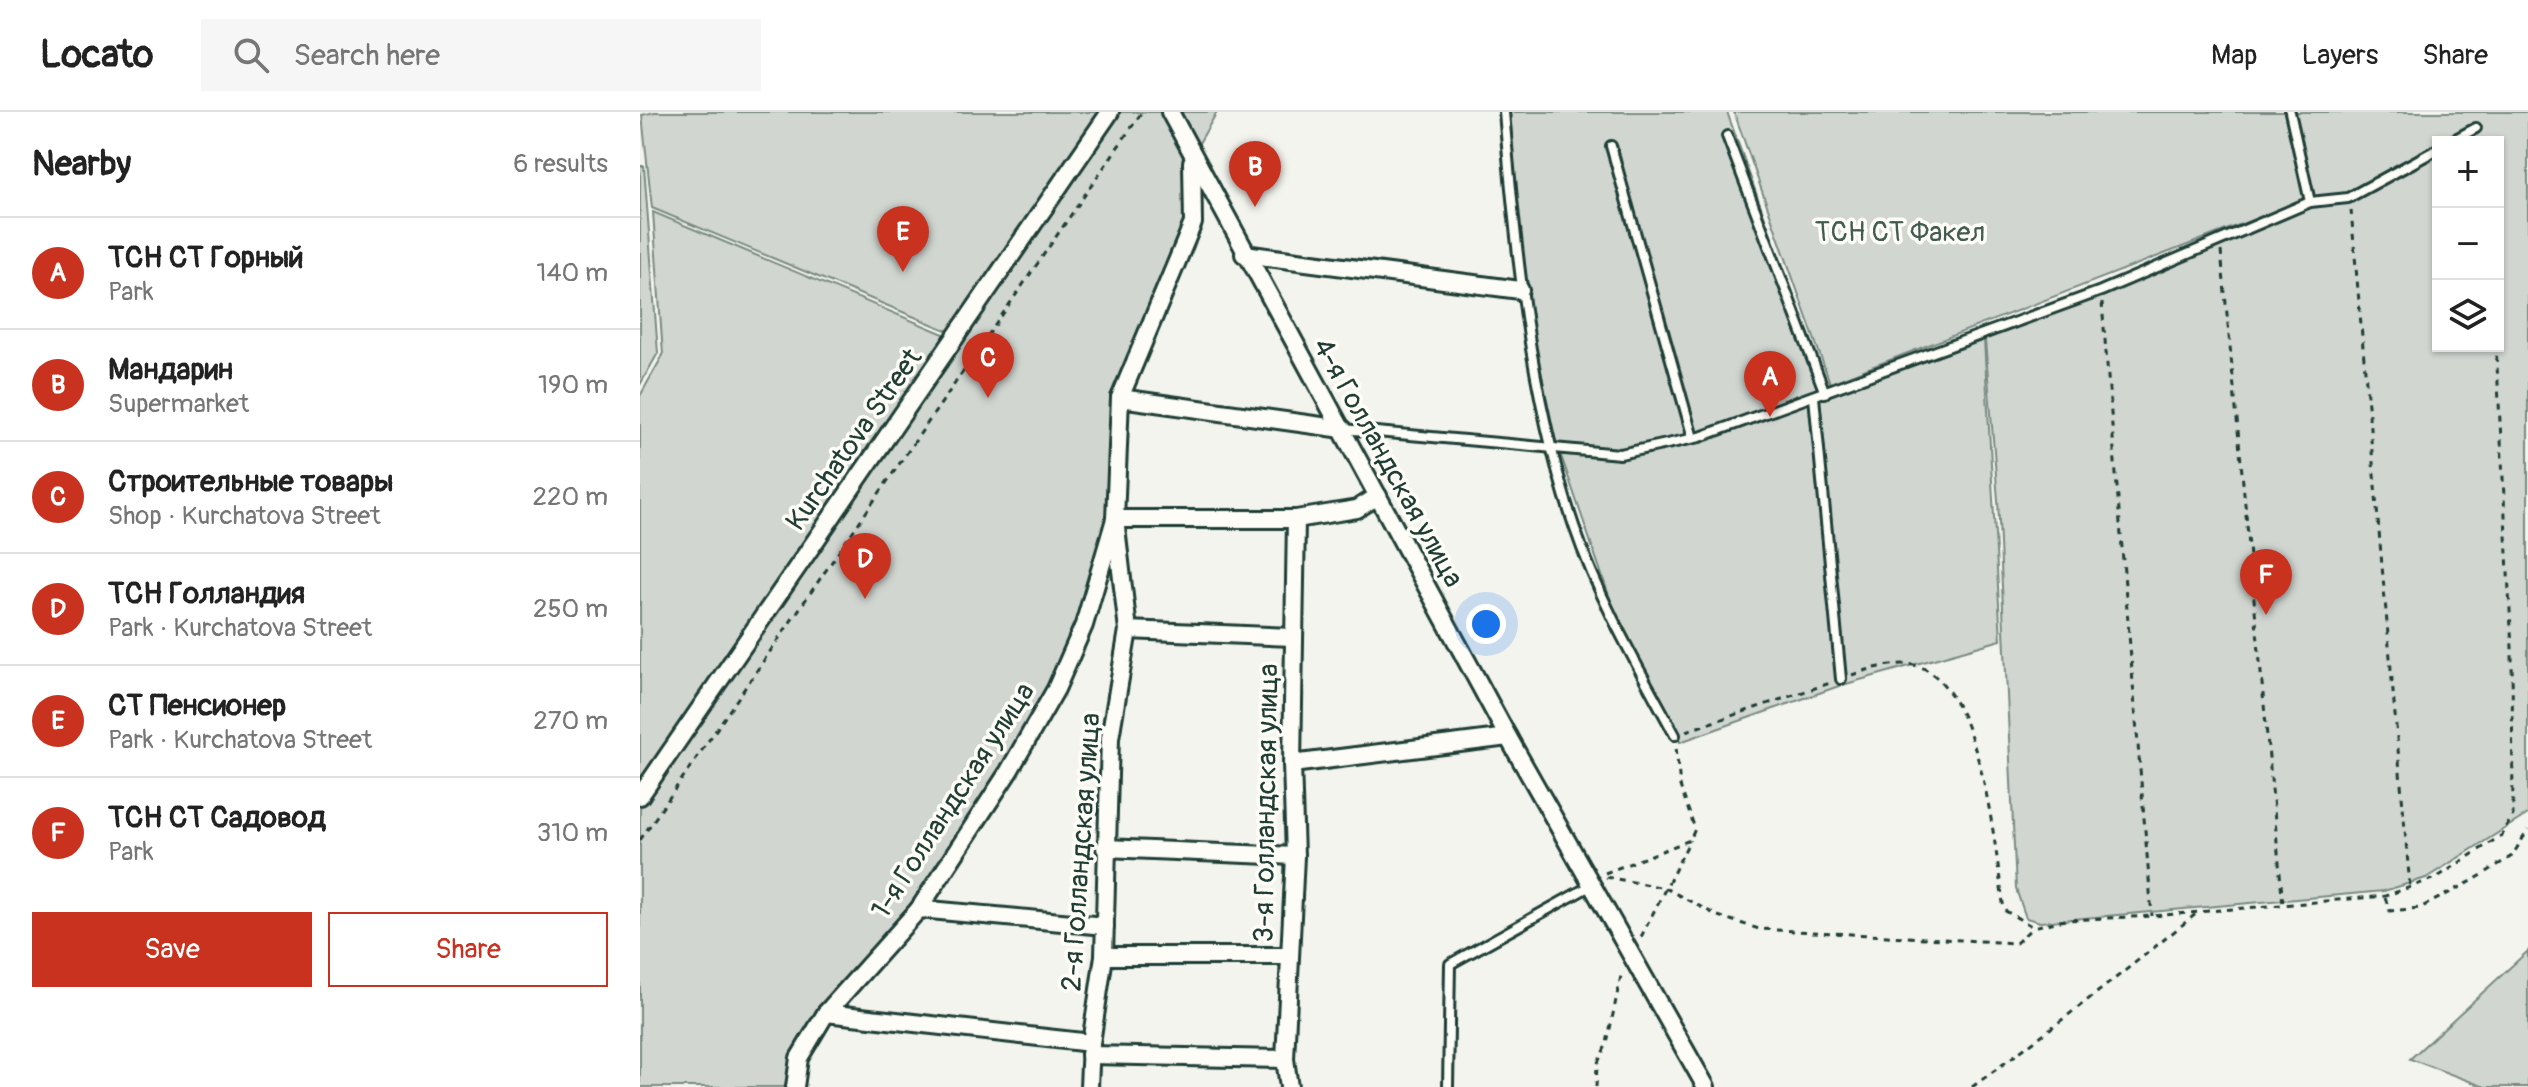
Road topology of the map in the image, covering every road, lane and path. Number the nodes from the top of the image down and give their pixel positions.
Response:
1 (1110, 112) edge
2 (1142, 112) edge
3 (1170, 112) edge
4 (1504, 112) edge
5 (2290, 112) edge
6 (2476, 128) dead end
7 (1727, 136) dead end
8 (2461, 136) edge
9 (1611, 146) dead end
10 (2432, 152) edge
11 (1192, 156) junction
12 (2348, 198) junction
13 (2310, 202) junction
14 (2220, 240) junction
15 (1244, 254) junction
16 (1520, 290) junction
17 (2101, 291) junction
18 (2496, 352) edge
19 (1825, 393) junction
20 (1814, 397) junction
21 (1120, 398) junction
22 (1343, 429) junction
23 (1693, 438) junction
24 (1552, 447) junction
25 (1378, 496) junction
26 (1115, 519) junction
27 (1296, 519) junction
28 (1128, 630) junction
29 (1293, 637) junction
30 (1841, 679) junction
31 (1675, 735) junction
32 (1508, 737) junction
33 (1292, 764) junction
34 (640, 796) edge
35 (2528, 830) edge
36 (640, 840) edge
37 (1690, 840) junction
38 (1105, 848) junction
39 (1295, 856) junction
40 (1594, 881) junction
41 (2410, 887) junction
42 (1665, 888) junction
43 (2385, 896) junction
44 (2283, 905) junction
45 (919, 909) junction
46 (2198, 912) junction
47 (2152, 916) junction
48 (1105, 926) junction
49 (2033, 927) junction
50 (1628, 952) junction
51 (1104, 956) junction
52 (1289, 956) junction
53 (826, 1013) junction
54 (1091, 1049) junction
55 (1285, 1059) junction
56 (795, 1087) edge
57 (1089, 1087) edge
58 (1289, 1087) edge
59 (1448, 1087) edge
60 (1596, 1087) edge
61 (1706, 1087) edge
62 (1972, 1087) edge

1 - 34 street, Kurchatova Street
2 - 36 path
3 - 11 street, 4-я Голландская улица
4 - 16 lane
5 - 13 lane
6 - 8 lane
7 - 19 lane
9 - 23 lane
10 - 12 lane
11 - 15 street, 4-я Голландская улица
11 - 21 street, 2-я Голландская улица
12 - 13 lane
12 - 41 path
13 - 14 lane
14 - 17 lane
14 - 44 path
15 - 16 street
15 - 22 street, 4-я Голландская улица
16 - 24 lane
17 - 19 lane
17 - 47 path
18 - 41 path
19 - 20 lane
20 - 23 lane
20 - 30 lane
21 - 22 street
21 - 26 street, 2-я Голландская улица
22 - 24 lane
22 - 25 street, 4-я Голландская улица
23 - 24 lane
24 - 31 lane
25 - 27 street
25 - 32 street, 4-я Голландская улица
26 - 27 street
26 - 28 street, 2-я Голландская улица
26 - 45 street, 1-я Голландская улица
27 - 29 street, 3-я Голландская улица
28 - 29 street
28 - 38 street, 2-я Голландская улица
29 - 33 street, 3-я Голландская улица
30 - 31 path
30 - 49 path
31 - 37 path
32 - 33 street
32 - 40 street, 4-я Голландская улица
33 - 39 street, 3-я Голландская улица
35 - 43 path
37 - 40 path
37 - 42 path
38 - 39 street
38 - 48 street, 2-я Голландская улица
39 - 52 street, 3-я Голландская улица
40 - 42 path
40 - 50 street, 4-я Голландская улица
40 - 59 lane
41 - 43 path
42 - 49 path
42 - 50 path
43 - 44 path
44 - 46 path
45 - 48 street
45 - 53 street, 1-я Голландская улица
46 - 47 path
46 - 62 path
47 - 49 path
48 - 51 street, 2-я Голландская улица
50 - 60 path
50 - 61 street, 4-я Голландская улица
51 - 52 street
51 - 54 street, 2-я Голландская улица
52 - 55 street, 3-я Голландская улица
53 - 54 street
53 - 56 street, 1-я Голландская улица
54 - 55 street
54 - 57 street, 2-я Голландская улица
55 - 58 street, 3-я Голландская улица

